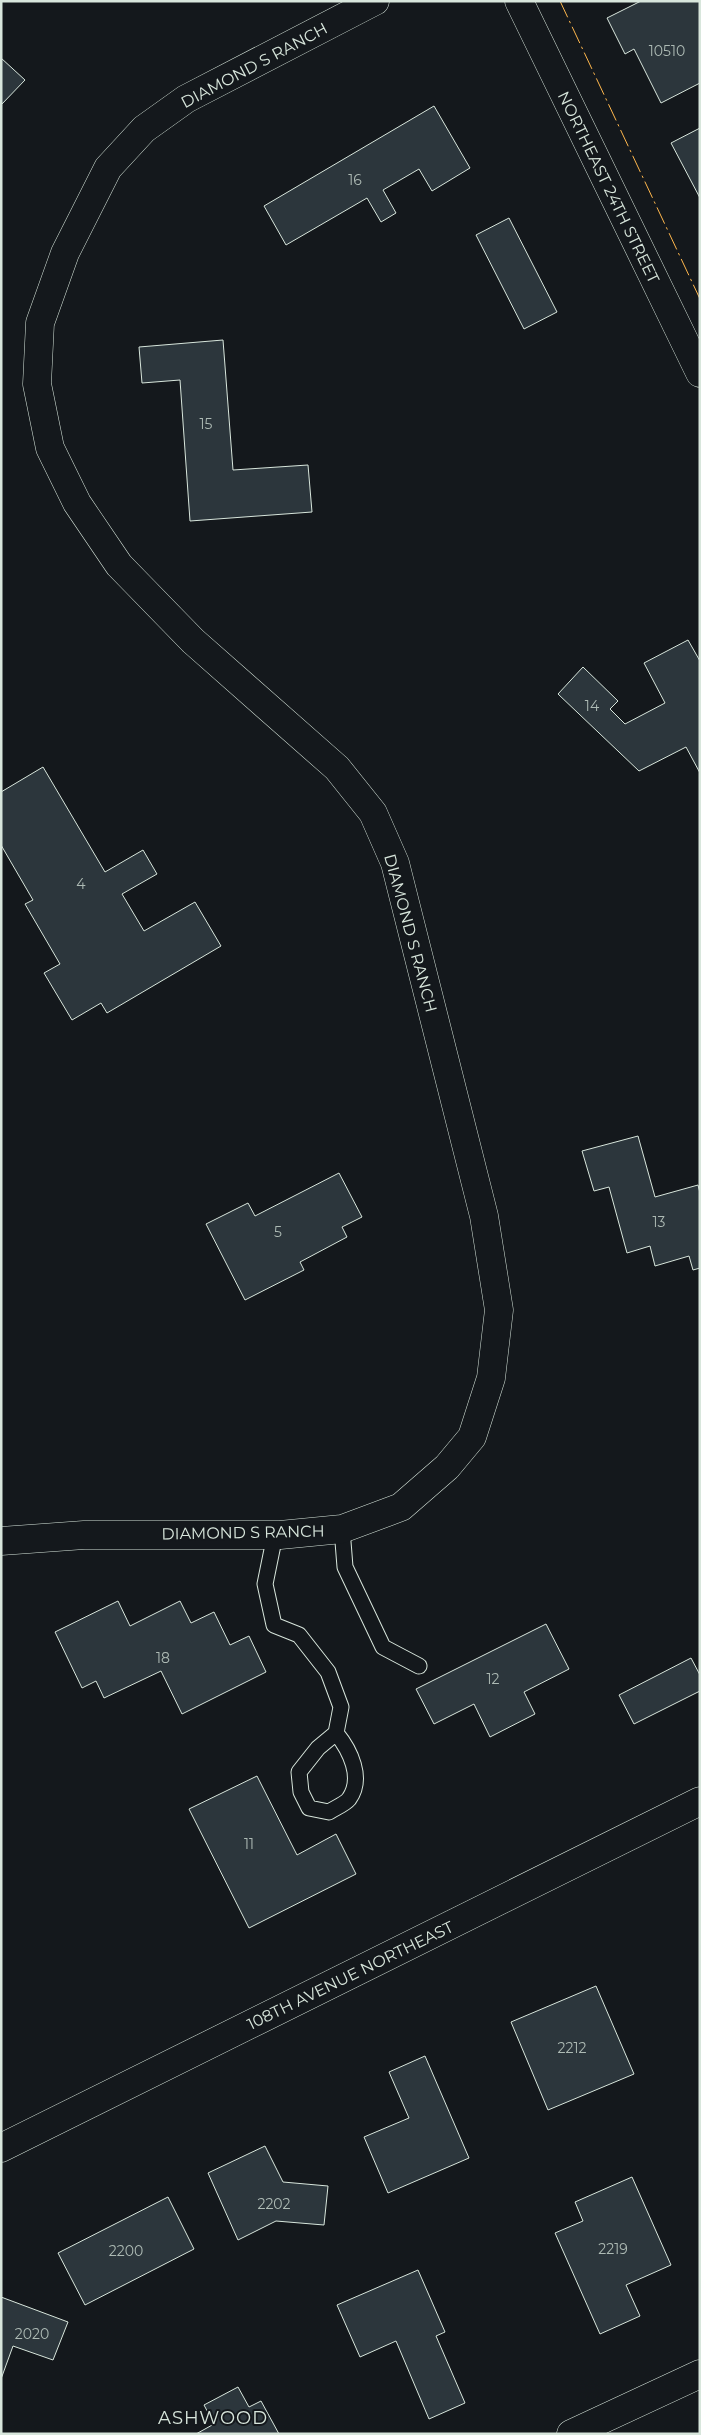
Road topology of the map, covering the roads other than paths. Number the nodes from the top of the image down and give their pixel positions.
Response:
1 (375, 1) edge
2 (518, 1) edge
3 (700, 372) edge
4 (342, 1530) junction
5 (275, 1534) junction
6 (1, 1541) edge
7 (419, 1666) dead end
8 (336, 1733) junction
9 (700, 1801) edge
10 (1, 2148) edge
11 (700, 2374) edge
12 (571, 2434) edge

1 - 4 street, DIAMOND S RANCH
2 - 3 street, NORTHEAST 24TH STREET
4 - 5 street, DIAMOND S RANCH
4 - 7 lane
5 - 6 street, DIAMOND S RANCH
5 - 8 lane
8 - 8 lane
9 - 10 street, 108TH AVENUE NORTHEAST
11 - 12 street

